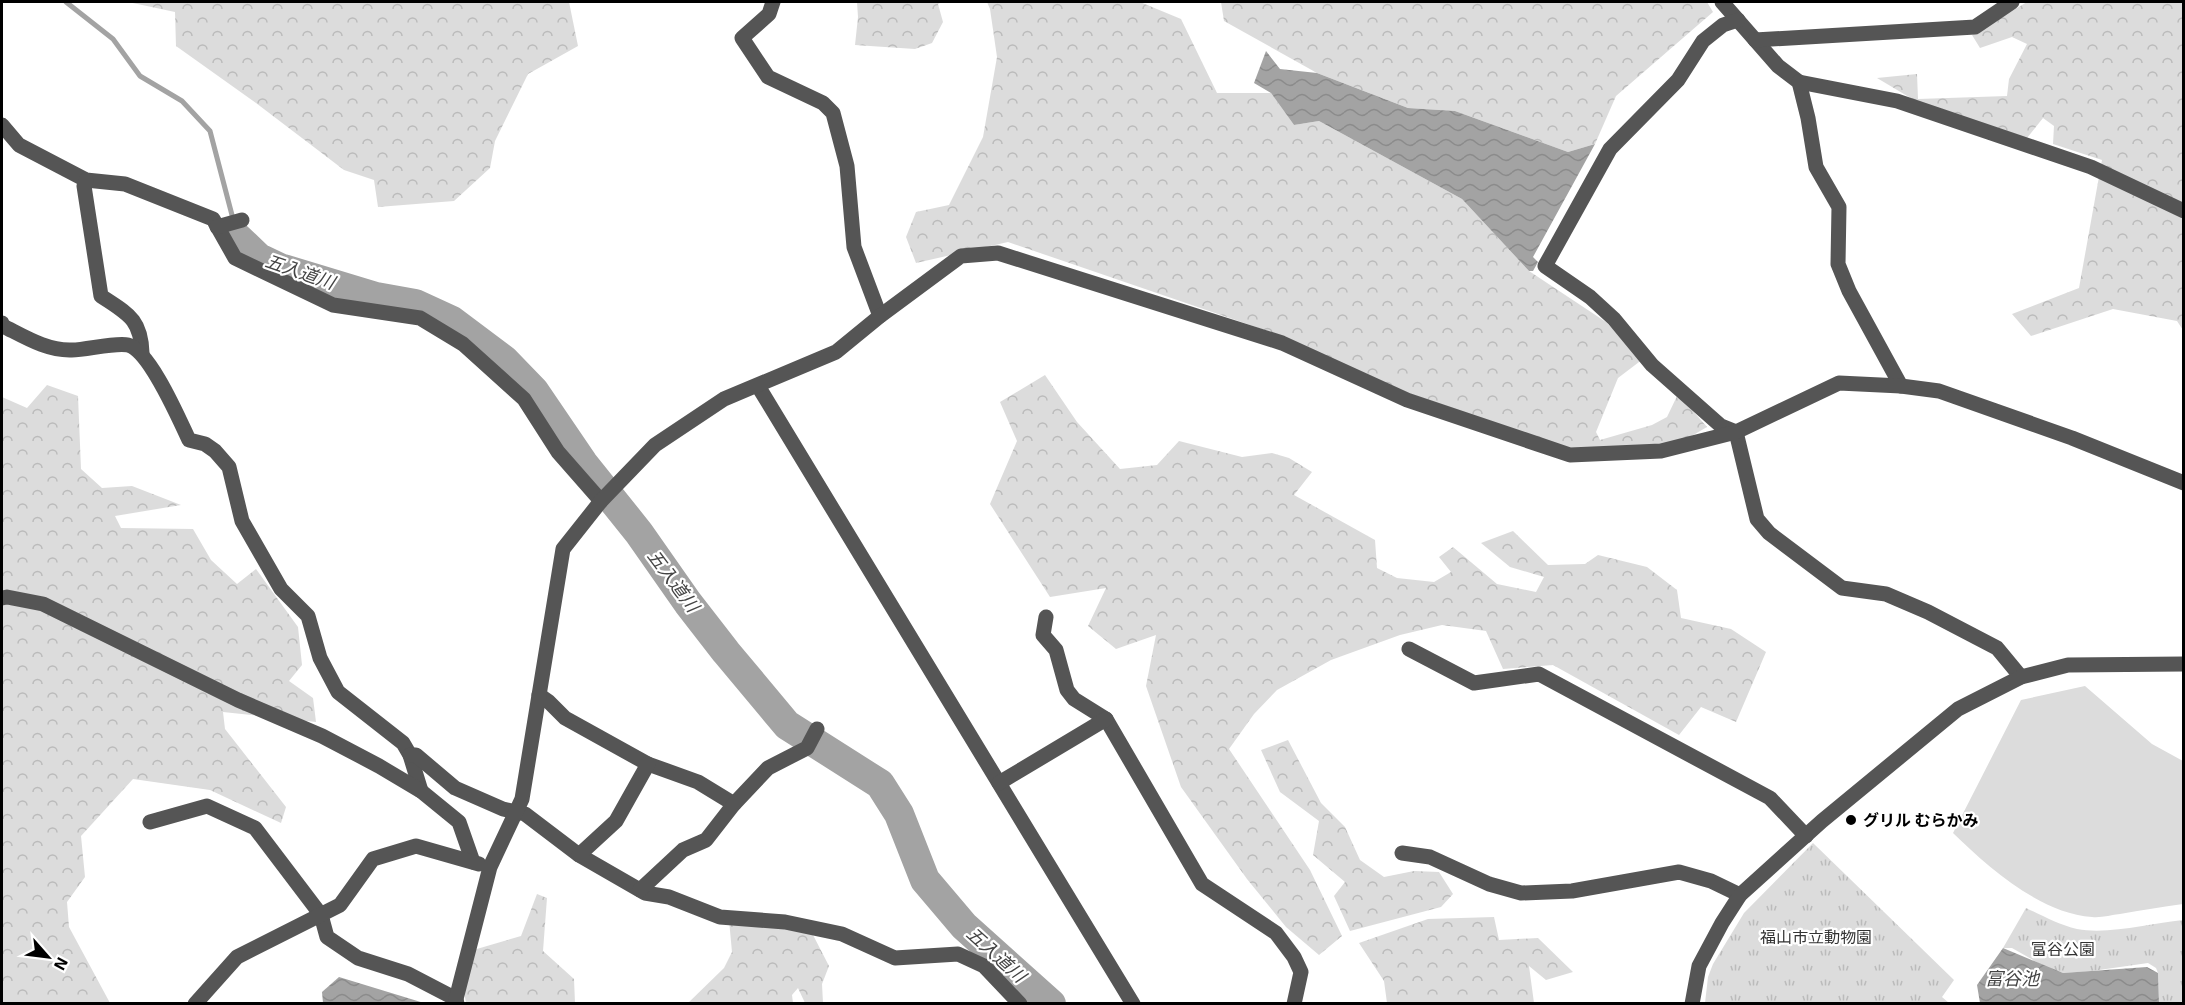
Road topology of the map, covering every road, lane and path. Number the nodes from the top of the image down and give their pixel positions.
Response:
1 (772, 2) edge
2 (1722, 2) edge
3 (2012, 2) edge
4 (1738, 20) junction
5 (1755, 40) junction
6 (1798, 82) junction
7 (2, 125) edge
8 (86, 180) junction
9 (2184, 211) edge
10 (242, 220) dead end
11 (218, 227) junction
12 (880, 316) junction
13 (2, 322) edge
14 (142, 353) junction
15 (758, 386) junction
16 (1901, 386) junction
17 (1736, 432) junction
18 (2184, 483) edge
19 (602, 501) junction
20 (2, 598) edge
21 (1046, 617) dead end
22 (1409, 649) dead end
23 (2184, 664) edge
24 (2021, 677) junction
25 (539, 695) junction
26 (1106, 719) junction
27 (817, 729) dead end
28 (410, 755) junction
29 (648, 764) junction
30 (999, 783) junction
31 (421, 792) junction
32 (734, 804) junction
33 (517, 811) junction
34 (150, 822) dead end
35 (1806, 836) junction
36 (1402, 853) dead end
37 (579, 855) junction
38 (473, 862) junction
39 (490, 867) junction
40 (640, 890) junction
41 (1740, 896) junction
42 (321, 915) junction
43 (457, 1001) edge
44 (195, 1004) edge
45 (1020, 1004) edge
46 (1133, 1004) edge
47 (1294, 1004) edge
48 (1692, 1004) edge

1 - 12 street
2 - 4 street
3 - 5 street
4 - 5 street
4 - 17 street
5 - 6 street
6 - 9 street
6 - 16 street
7 - 8 street
8 - 11 street
8 - 14 street
10 - 11 street
11 - 19 street
12 - 15 street
12 - 17 street
13 - 14 street
14 - 28 street
15 - 19 street
15 - 30 street
16 - 17 street
16 - 18 street
17 - 24 street
19 - 25 street
20 - 31 street
21 - 26 street
22 - 35 street
23 - 24 street
24 - 35 street
25 - 29 street
25 - 33 street
26 - 30 street
26 - 47 street
27 - 32 street
28 - 31 street
28 - 33 street
29 - 32 street
29 - 37 street
30 - 46 street
31 - 38 street
32 - 40 street
33 - 37 street
33 - 39 street
34 - 42 street
35 - 41 street
36 - 41 street
37 - 40 street
38 - 39 street
38 - 42 street
39 - 43 street
40 - 45 street
41 - 48 street
42 - 43 street
42 - 44 street

